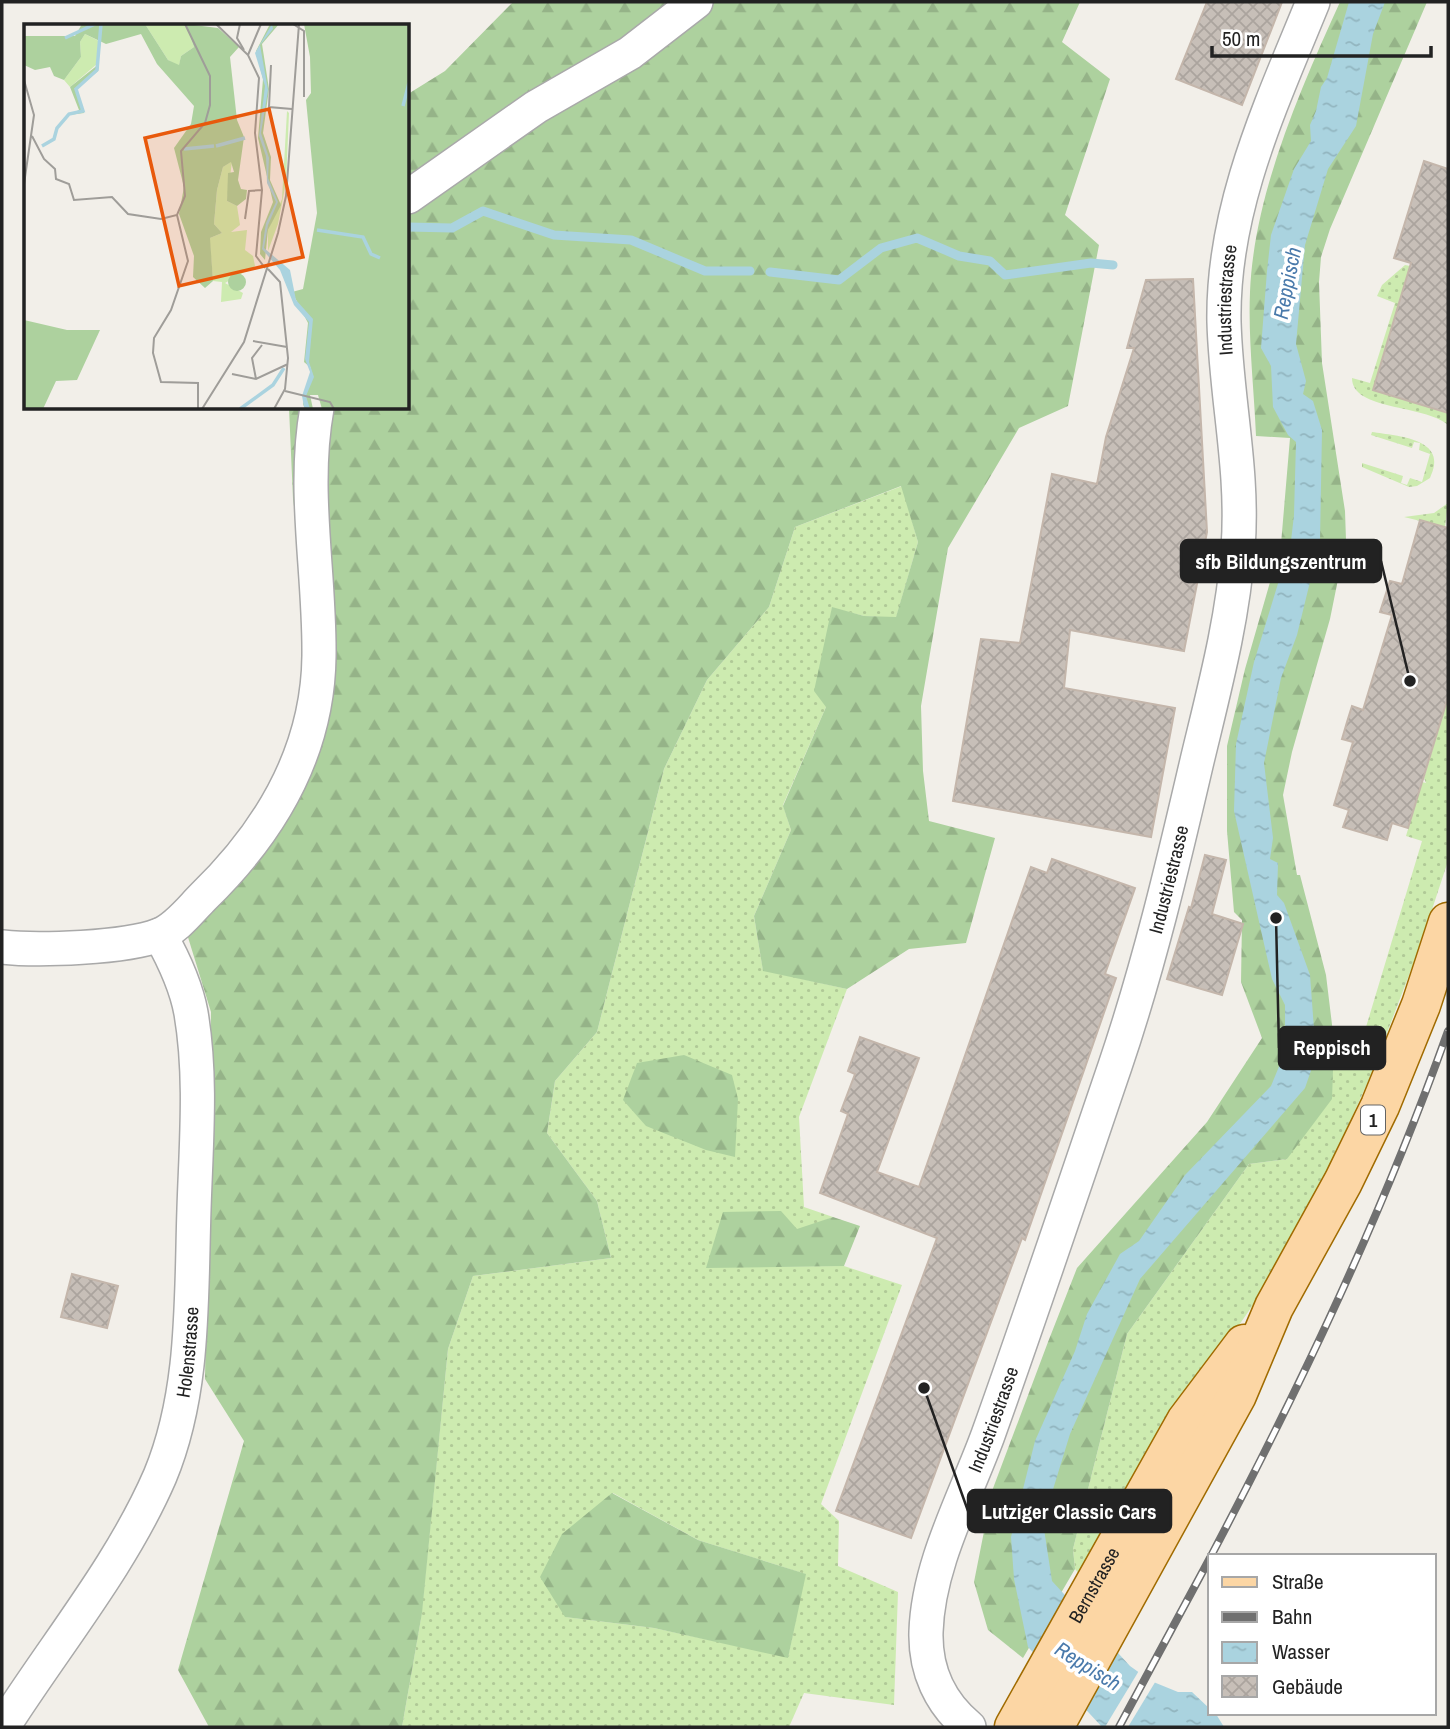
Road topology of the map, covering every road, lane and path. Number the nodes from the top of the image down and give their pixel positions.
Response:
1 (696, 2) edge
2 (1313, 2) edge
3 (410, 196) edge
4 (317, 410) edge
5 (1448, 922) edge
6 (160, 935) junction
7 (2, 947) edge
8 (1054, 1704) edge
9 (3, 1727) edge
10 (969, 1727) edge
11 (1014, 1727) edge

1 - 3 street
2 - 10 street, Industriestrasse
4 - 6 street
5 - 8 main road, Bernstrasse / 1
6 - 7 street
6 - 9 street, Holenstrasse
8 - 11 main road, Bernstrasse / 1

